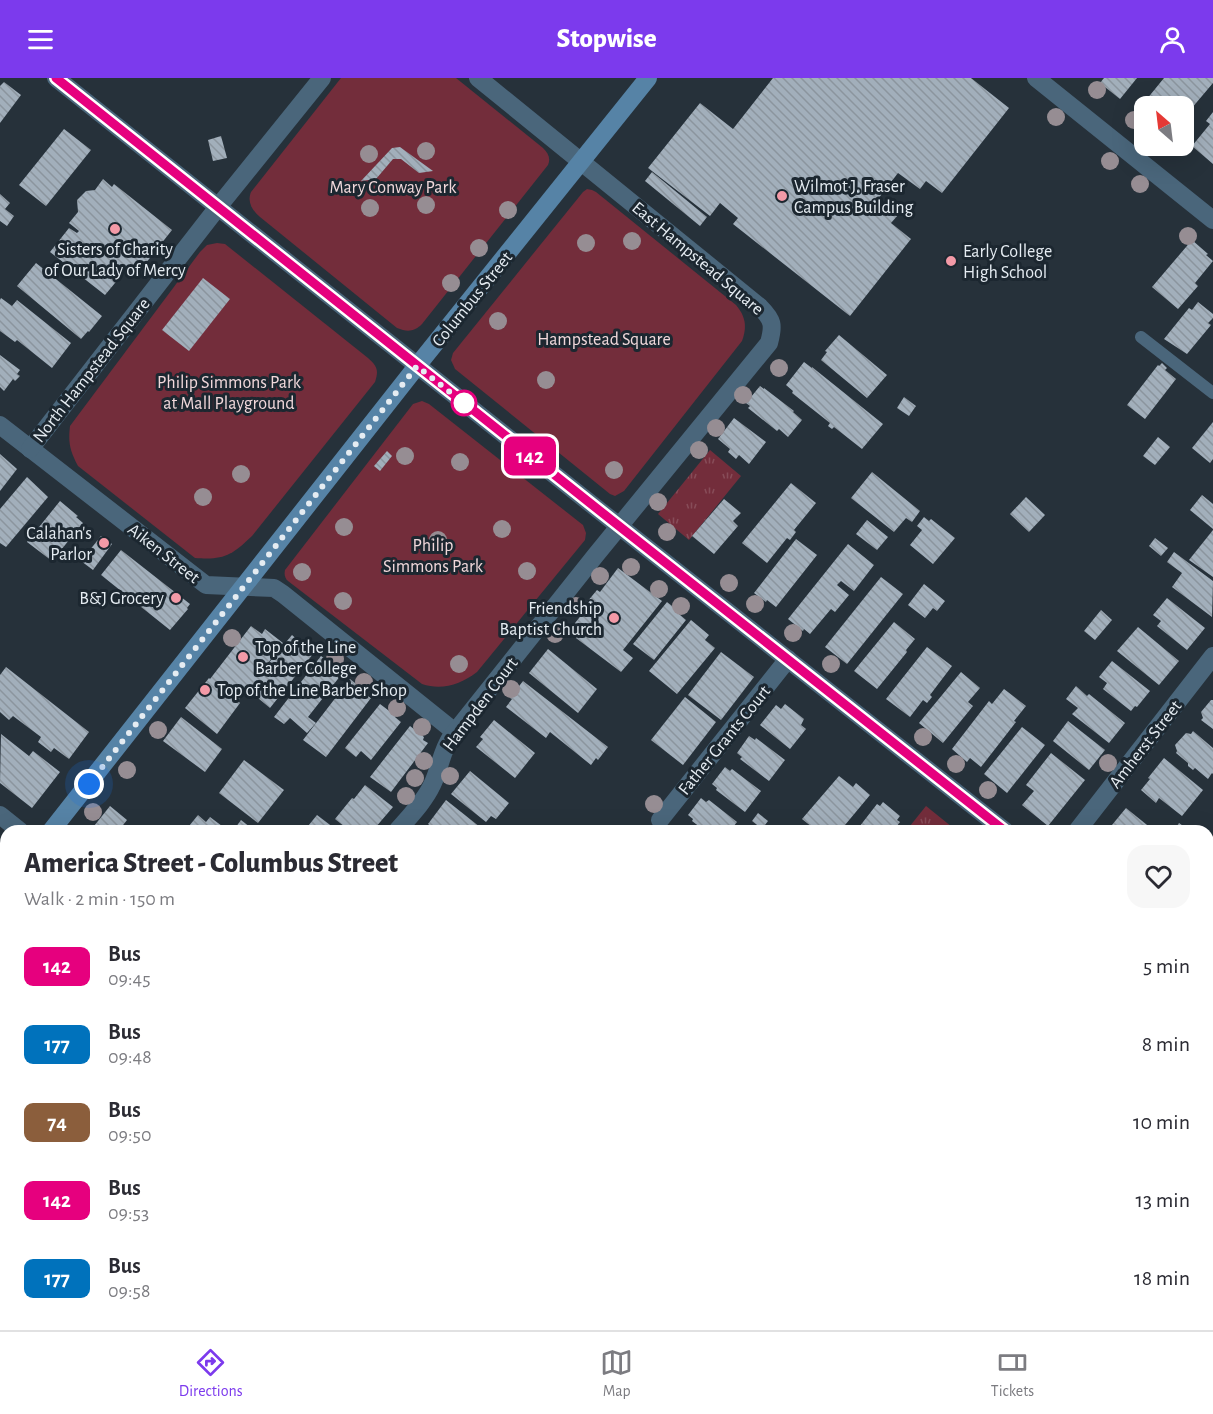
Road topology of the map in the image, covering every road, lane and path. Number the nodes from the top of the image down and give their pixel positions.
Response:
1 (56, 78) edge
2 (322, 78) edge
3 (478, 78) edge
4 (648, 78) edge
5 (1036, 78) edge
6 (582, 162) junction
7 (218, 207) junction
8 (1213, 220) edge
9 (1141, 338) dead end
10 (417, 366) junction
11 (1213, 393) edge
12 (0, 425) edge
13 (30, 449) junction
14 (619, 526) junction
15 (244, 587) junction
16 (1213, 656) edge
17 (788, 660) junction
18 (455, 732) junction
19 (0, 815) edge
20 (660, 820) dead end
21 (12, 825) edge
22 (56, 825) edge
23 (402, 825) edge
24 (997, 825) edge
25 (1082, 825) edge

1 - 7 street
2 - 7 street
3 - 6 street, East Hampstead Square
4 - 6 street, Columbus Street
5 - 8 street
6 - 10 street, Columbus Street
6 - 14 street, East Hampstead Square
7 - 10 street
7 - 13 street, North Hampstead Square
9 - 11 lane
10 - 14 street
10 - 15 street, Columbus Street
12 - 13 street, Aiken Street
13 - 15 street, Aiken Street
14 - 17 street
14 - 18 street, Hampden Court
15 - 18 street, Aiken Street
15 - 22 street, Columbus Street
16 - 25 street, Amherst Street
17 - 20 street, Father Grants Court
17 - 24 street
18 - 23 street, Hampden Court
19 - 21 street

